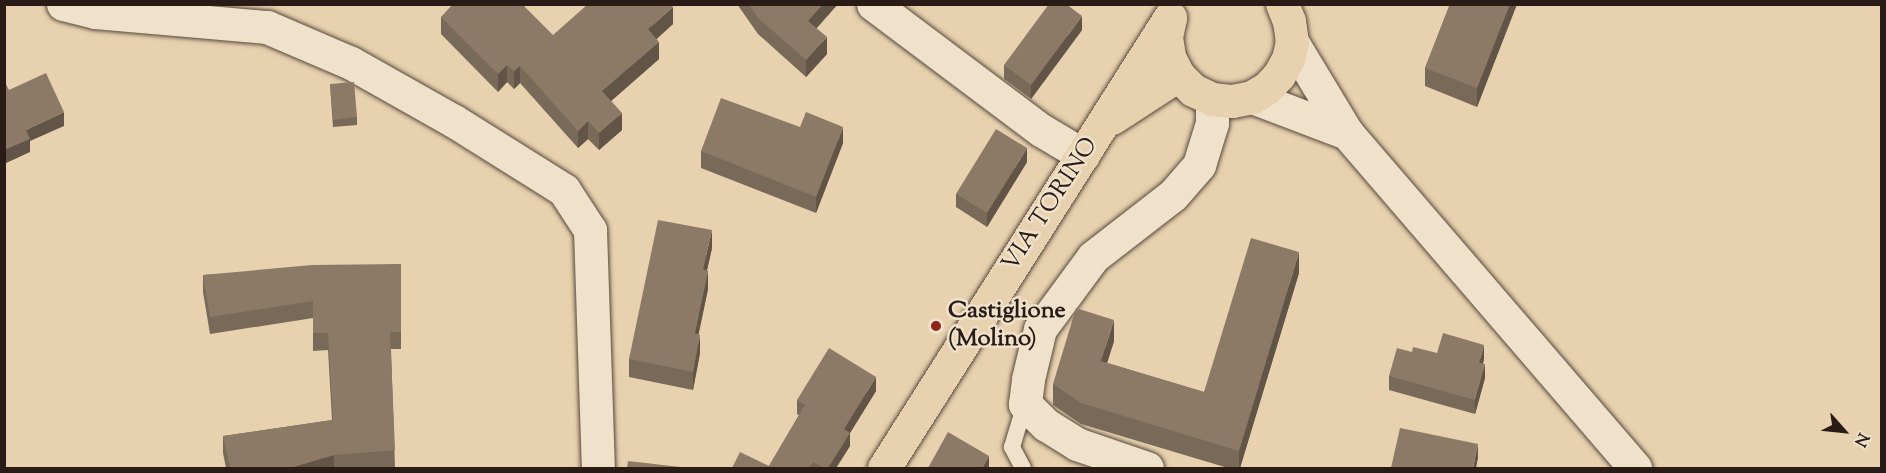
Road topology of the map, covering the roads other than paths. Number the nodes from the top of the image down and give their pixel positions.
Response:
1 (63, 4) edge
2 (873, 4) edge
3 (1282, 4) edge
4 (1173, 11) edge
5 (1292, 42) junction
6 (1178, 75) junction
7 (1252, 97) junction
8 (1212, 99) junction
9 (1103, 124) junction
10 (1347, 133) junction
11 (1083, 155) junction
12 (1025, 404) junction
13 (598, 468) edge
14 (884, 468) edge
15 (1023, 468) edge
16 (1147, 468) edge
17 (1635, 468) edge

1 - 13 street
2 - 11 street
3 - 5 main road
4 - 6 main road
4 - 9 main road, VIA TORINO
5 - 7 main road
5 - 10 street
6 - 8 main road
6 - 9 main road
7 - 8 main road
7 - 10 street
8 - 12 street
9 - 11 main road, VIA TORINO
10 - 17 street
11 - 14 main road, VIA TORINO
12 - 15 lane
12 - 16 street

